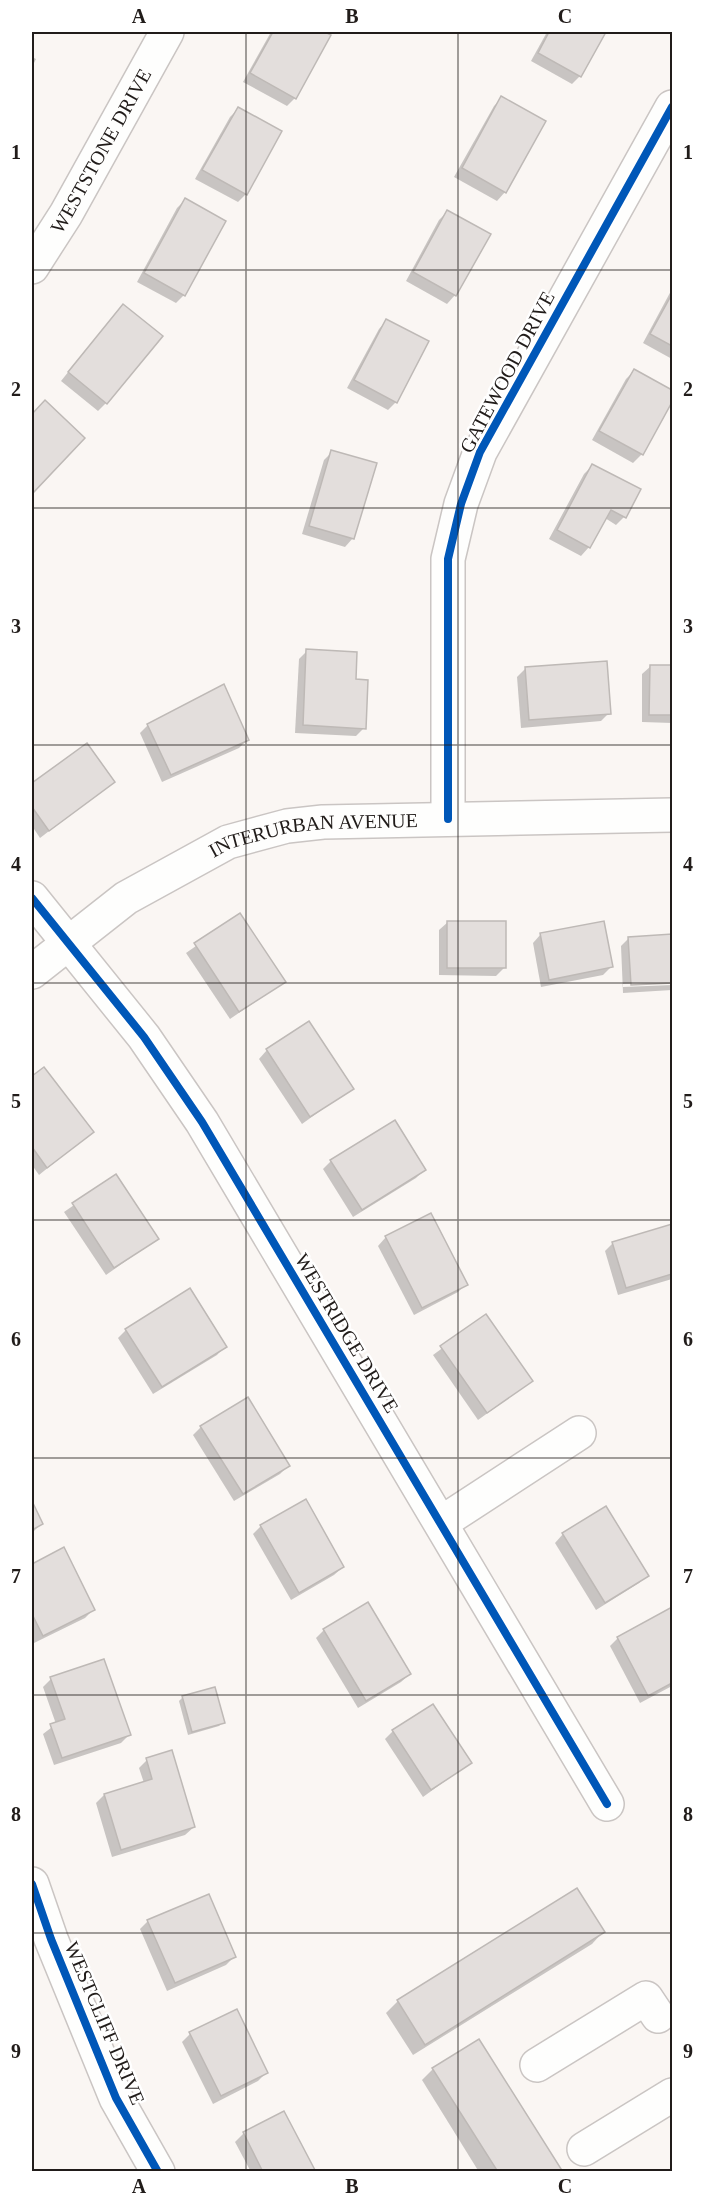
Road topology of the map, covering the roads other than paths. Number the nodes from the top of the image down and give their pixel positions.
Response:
1 (167, 32) edge
2 (672, 107) edge
3 (32, 267) edge
4 (672, 815) edge
5 (448, 819) junction
6 (32, 898) edge
7 (70, 942) junction
8 (32, 972) edge
9 (579, 1433) dead end
10 (441, 1523) junction
11 (607, 1804) dead end
12 (32, 1884) edge
13 (668, 2021) edge
14 (537, 2065) dead end
15 (672, 2095) edge
16 (584, 2149) dead end
17 (158, 2172) edge

1 - 3 street, WESTSTONE DRIVE
2 - 5 street, GATEWOOD DRIVE
4 - 5 street, INTERURBAN AVENUE
5 - 7 street, INTERURBAN AVENUE
6 - 7 street, WESTRIDGE DRIVE
7 - 8 street, INTERURBAN AVENUE
7 - 10 street, WESTRIDGE DRIVE
9 - 10 street
10 - 11 street, WESTRIDGE DRIVE
12 - 17 street, WESTCLIFF DRIVE
13 - 14 street
15 - 16 street

